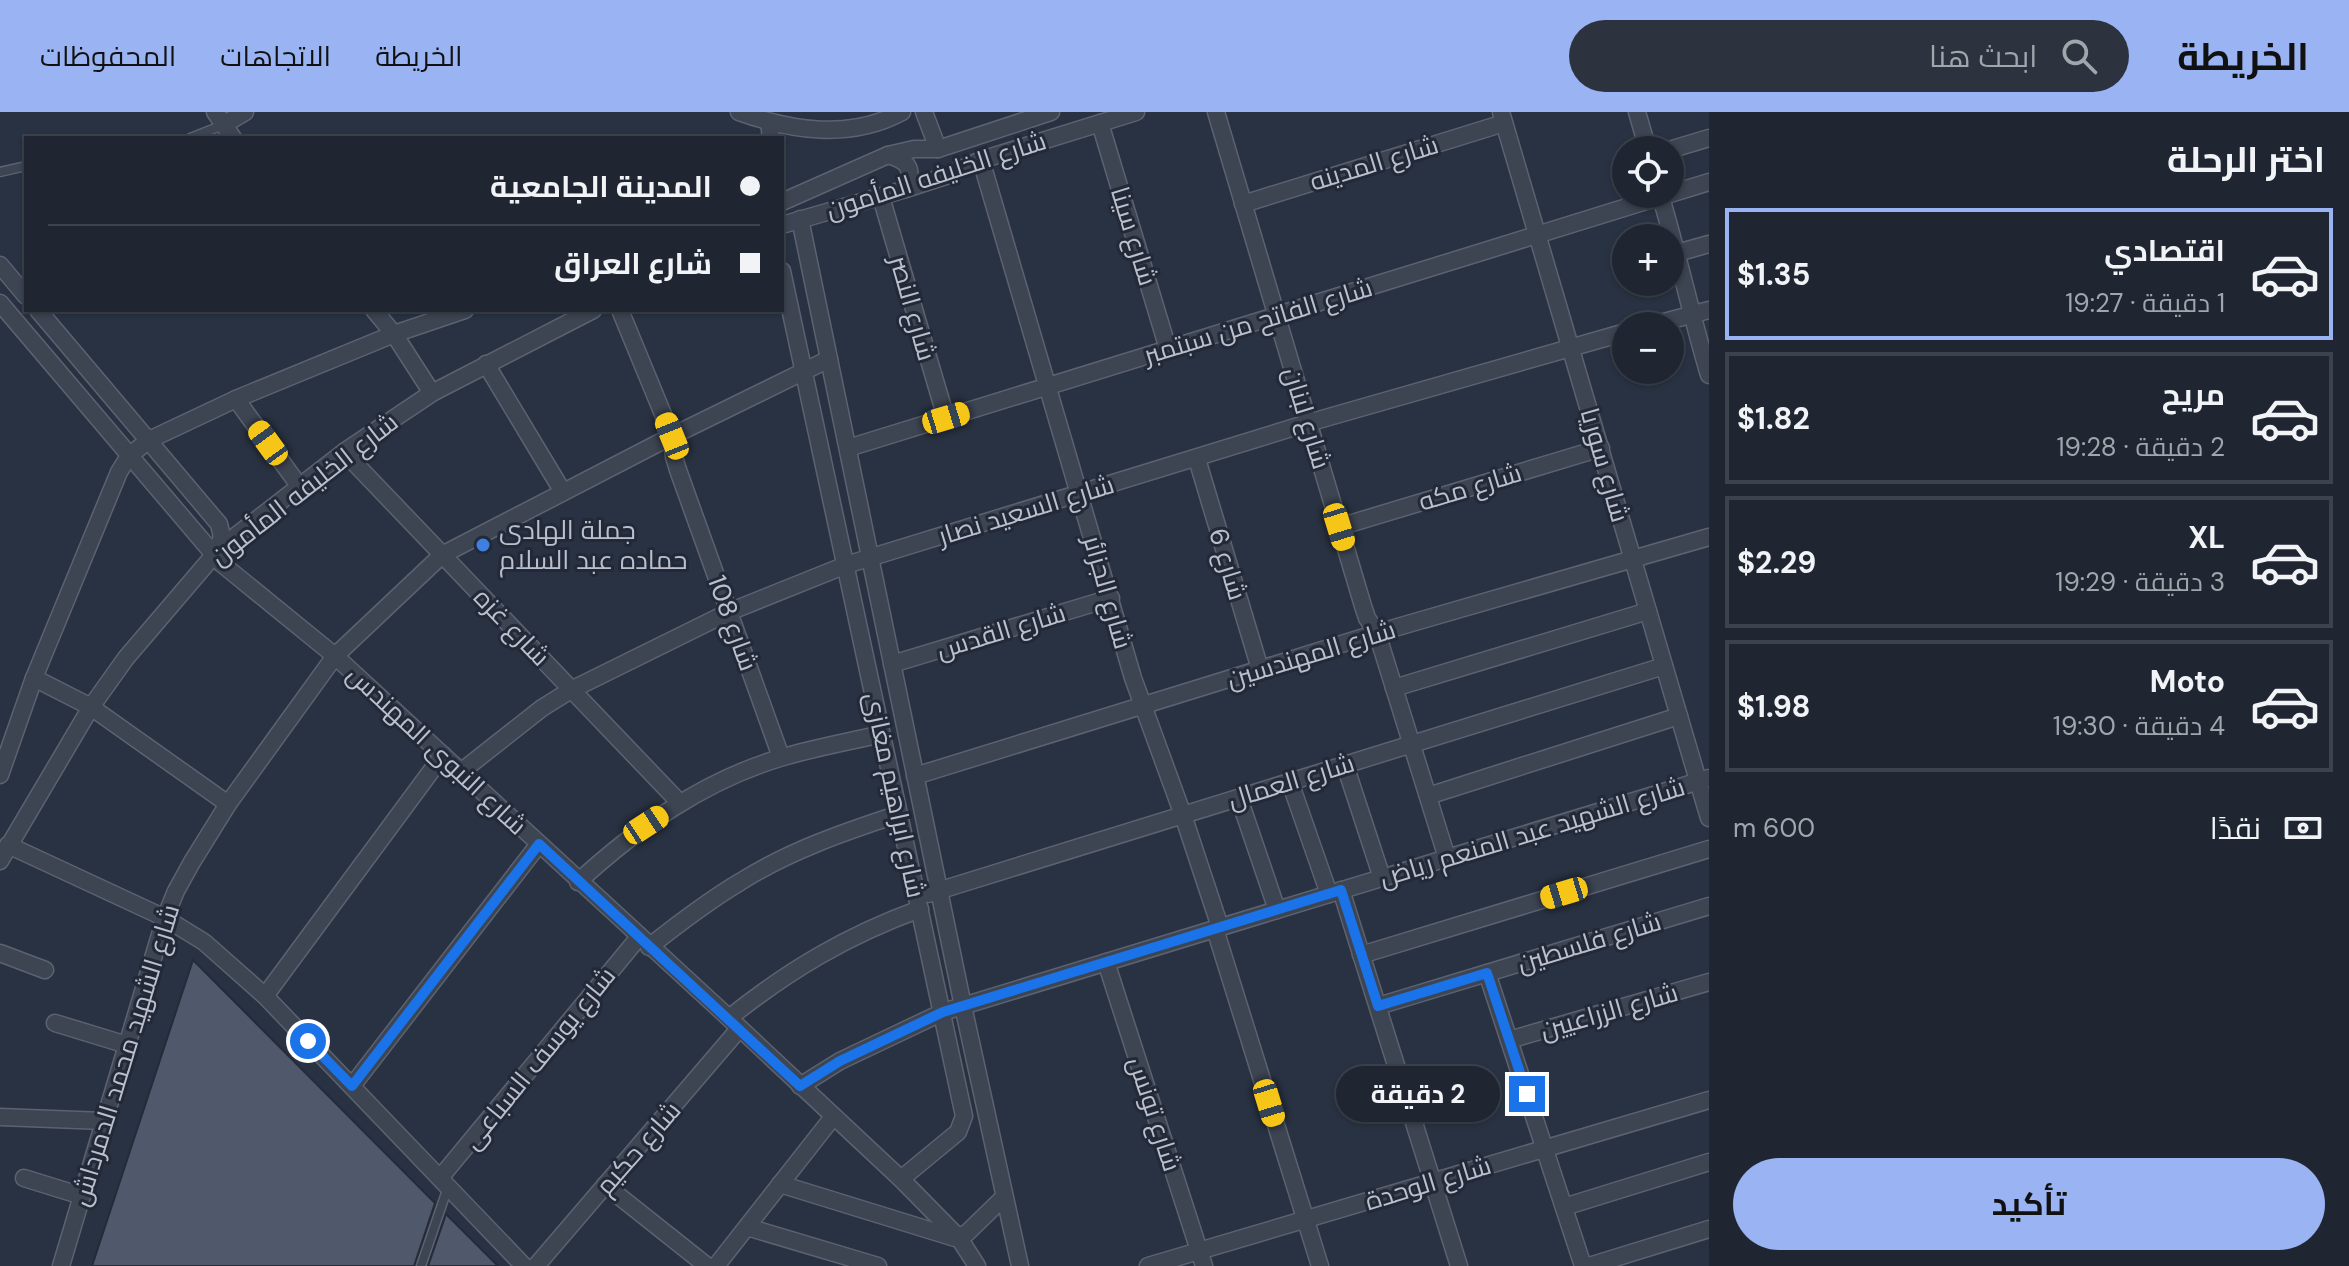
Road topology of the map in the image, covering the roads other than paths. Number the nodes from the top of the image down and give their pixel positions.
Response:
1 (245, 112) edge
2 (902, 112) edge
3 (924, 112) edge
4 (1051, 112) edge
5 (1136, 112) edge
6 (1216, 112) edge
7 (744, 113) edge
8 (1640, 113) edge
9 (1503, 118) edge
10 (1100, 123) junction
11 (224, 125) edge
12 (770, 130) edge
13 (195, 136) edge
14 (1645, 136) edge
15 (1709, 138) edge
16 (1684, 146) edge
17 (938, 149) junction
18 (888, 155) junction
19 (981, 160) junction
20 (24, 166) edge
21 (0, 172) edge
22 (1709, 182) edge
23 (906, 189) junction
24 (1684, 189) edge
25 (881, 197) junction
26 (784, 201) edge
27 (1243, 204) junction
28 (1623, 208) edge
29 (800, 219) junction
30 (784, 224) edge
31 (1537, 235) junction
32 (1709, 244) edge
33 (1684, 251) edge
34 (0, 265) edge
35 (784, 280) edge
36 (1684, 284) edge
37 (24, 294) edge
38 (0, 303) edge
39 (1709, 310) edge
40 (40, 312) edge
41 (376, 312) edge
42 (459, 312) edge
43 (589, 312) edge
44 (621, 312) edge
45 (1691, 315) junction
46 (1277, 316) junction
47 (1684, 317) edge
48 (394, 334) junction
49 (1612, 336) edge
50 (1571, 346) junction
51 (1168, 349) junction
52 (829, 359) junction
53 (486, 364) junction
54 (1708, 366) edge
55 (804, 372) junction
56 (1047, 386) junction
57 (432, 393) junction
58 (236, 399) junction
59 (946, 418) junction
60 (1308, 423) junction
61 (672, 436) junction
62 (149, 440) junction
63 (848, 448) junction
64 (1601, 448) junction
65 (344, 452) junction
66 (129, 456) junction
67 (1197, 459) junction
68 (300, 487) junction
69 (563, 492) junction
70 (1079, 494) junction
71 (1339, 527) junction
72 (1709, 537) edge
73 (214, 555) junction
74 (442, 555) junction
75 (870, 557) junction
76 (1633, 559) junction
77 (846, 565) junction
78 (1111, 598) junction
79 (1648, 611) junction
80 (729, 612) junction
81 (1377, 633) junction
82 (335, 656) junction
83 (892, 664) junction
84 (1664, 666) junction
85 (1260, 669) junction
86 (34, 678) junction
87 (1394, 688) junction
88 (571, 690) junction
89 (1145, 705) junction
90 (91, 707) junction
91 (1679, 716) junction
92 (881, 734) junction
93 (1412, 744) junction
94 (443, 755) junction
95 (781, 757) junction
96 (1345, 765) junction
97 (462, 771) junction
98 (0, 775) edge
99 (915, 776) junction
100 (1704, 780) edge
101 (1290, 782) junction
102 (1428, 796) junction
103 (1239, 798) junction
104 (680, 803) junction
105 (228, 804) junction
106 (899, 814) junction
107 (1183, 815) junction
108 (1709, 818) edge
109 (539, 844) junction
110 (8, 845) junction
111 (1709, 849) edge
112 (1447, 858) junction
113 (0, 861) edge
114 (1382, 878) junction
115 (578, 882) junction
116 (938, 891) junction
117 (1335, 892) junction
118 (919, 903) junction
119 (1709, 906) edge
120 (1277, 910) junction
121 (165, 918) junction
122 (1218, 928) junction
123 (644, 942) junction
124 (0, 953) edge
125 (1361, 955) junction
126 (1106, 962) junction
127 (45, 970) dead end
128 (1487, 973) junction
129 (1709, 982) edge
130 (265, 996) junction
131 (963, 1006) junction
132 (1378, 1006) junction
133 (943, 1012) junction
134 (55, 1023) dead end
135 (734, 1024) junction
136 (1509, 1040) junction
137 (127, 1045) junction
138 (352, 1086) junction
139 (800, 1086) junction
140 (1709, 1100) edge
141 (0, 1117) edge
142 (833, 1117) junction
143 (104, 1121) junction
144 (1545, 1149) junction
145 (1709, 1162) edge
146 (24, 1178) dead end
147 (901, 1179) junction
148 (444, 1182) junction
149 (1433, 1182) junction
150 (780, 1184) junction
151 (605, 1185) junction
152 (82, 1196) junction
153 (1004, 1197) junction
154 (1564, 1207) junction
155 (1305, 1220) junction
156 (747, 1227) junction
157 (1709, 1229) edge
158 (959, 1238) junction
159 (1201, 1258) edge
160 (61, 1266) edge
161 (421, 1266) edge
162 (524, 1266) edge
163 (536, 1266) edge
164 (707, 1266) edge
165 (716, 1266) edge
166 (878, 1266) edge
167 (977, 1266) edge
168 (1020, 1266) edge
169 (1148, 1266) edge
170 (1320, 1266) edge
171 (1459, 1266) edge
172 (1583, 1266) edge
173 (1589, 1266) edge

1 - 11 street
2 - 12 street
3 - 17 street
4 - 17 street, شارع الخليفه المأمون
5 - 10 street, شارع الخليفه المأمون
6 - 27 street, شارع لبنان
7 - 12 street
8 - 14 street
9 - 27 street, شارع المدينه
9 - 31 street, شارع سوريا
10 - 19 street, شارع الخليفه المأمون
10 - 51 street, شارع سينا
11 - 13 lane
15 - 16 street
17 - 18 street, شارع الخليفه المأمون
18 - 23 street
18 - 26 street, شارع الخليفه المأمون
19 - 23 street, شارع الخليفه المأمون
19 - 56 street, شارع الجزائر
20 - 21 lane
22 - 24 street, شارع الفاتح من سبتمبر
23 - 25 street, شارع الخليفه المأمون
25 - 29 street, شارع الخليفه المأمون
25 - 59 street, شارع النصر
27 - 46 street, شارع لبنان
28 - 31 street, شارع الفاتح من سبتمبر
29 - 30 street, شارع الخليفه المأمون
29 - 52 street, شارع ابراهيم مغازى
31 - 46 street, شارع الفاتح من سبتمبر
31 - 50 street, شارع سوريا
32 - 33 street
34 - 37 street
35 - 55 street, شارع ابراهيم مغازى
36 - 45 street
38 - 66 street, شارع النبوى المهندس
39 - 45 street
40 - 62 street
41 - 48 street
42 - 48 street
43 - 53 street, شارع الخليفه المأمون
44 - 61 street, شارع 108
45 - 47 street
45 - 54 street
46 - 51 street, شارع الفاتح من سبتمبر
46 - 60 street, شارع لبنان
48 - 57 street
48 - 58 street
49 - 50 street, شارع السعيد نصار
50 - 60 street, شارع السعيد نصار
50 - 64 street, شارع سوريا
51 - 56 street, شارع الفاتح من سبتمبر
52 - 55 street, شارع الشهيد محمد الدمرداش
52 - 63 street, شارع ابراهيم مغازى
53 - 57 street, شارع الخليفه المأمون
53 - 69 street
55 - 61 street, شارع الشهيد محمد الدمرداش
55 - 77 street, شارع ابراهيم مغازى
56 - 59 street, شارع الفاتح من سبتمبر
56 - 70 street, شارع الجزائر
57 - 65 street, شارع الخليفه المأمون
58 - 62 street
58 - 68 street
59 - 63 street, شارع الفاتح من سبتمبر
60 - 67 street, شارع السعيد نصار
60 - 71 street, شارع لبنان
61 - 69 street, شارع الشهيد محمد الدمرداش
61 - 80 street, شارع 108
62 - 66 street
62 - 73 street
63 - 75 street, شارع ابراهيم مغازى
64 - 71 street, شارع مكه
64 - 76 street, شارع سوريا
65 - 68 street, شارع الخليفه المأمون
65 - 74 street, شارع غزه
66 - 73 street, شارع النبوى المهندس
66 - 86 street
67 - 70 street, شارع السعيد نصار
67 - 85 street, شارع 6
68 - 73 street, شارع الخليفه المأمون
69 - 74 street, شارع الشهيد محمد الدمرداش
70 - 75 street, شارع السعيد نصار
70 - 78 street, شارع الجزائر
71 - 81 street, شارع لبنان
72 - 76 street, شارع المهندسين
73 - 82 street, شارع النبوى المهندس
73 - 90 street, شارع الخليفه المأمون
74 - 82 street, شارع الشهيد محمد الدمرداش
74 - 88 street, شارع غزه
75 - 77 street, شارع السعيد نصار
75 - 83 street, شارع ابراهيم مغازى
76 - 79 street, شارع سوريا
76 - 81 street, شارع المهندسين
77 - 80 street, شارع السعيد نصار
77 - 92 street, شارع ابراهيم مغازى
78 - 83 street, شارع القدس
78 - 89 street, شارع الجزائر
79 - 84 street, شارع سوريا
79 - 87 street
80 - 88 street, شارع السعيد نصار
80 - 95 street, شارع 108
81 - 85 street, شارع المهندسين
81 - 87 street, شارع لبنان
82 - 94 street, شارع النبوى المهندس
82 - 105 street, شارع الشهيد محمد الدمرداش
83 - 99 street, شارع ابراهيم مغازى
84 - 91 street, شارع سوريا
84 - 93 street, شارع العمال
85 - 89 street, شارع المهندسين
86 - 90 street
86 - 98 street
87 - 93 street, شارع لبنان
88 - 97 street, شارع السعيد نصار
88 - 104 street, شارع غزه
89 - 99 street, شارع المهندسين
89 - 107 street, شارع الجزائر
90 - 105 street
90 - 110 street, شارع الخليفه المأمون
91 - 100 street, شارع سوريا
91 - 102 street
92 - 95 street
92 - 106 street, شارع ابراهيم مغازى
93 - 96 street, شارع العمال
93 - 102 street, شارع لبنان
94 - 97 street, شارع النبوى المهندس
94 - 130 street
95 - 104 street
96 - 101 street, شارع العمال
96 - 114 street
97 - 109 street, شارع النبوى المهندس
99 - 116 street, شارع ابراهيم مغازى
100 - 108 street, شارع سوريا
100 - 112 street, شارع الشهيد عبد المنعم رياض
101 - 103 street, شارع العمال
101 - 117 street
102 - 112 street, شارع لبنان
103 - 107 street, شارع العمال
103 - 120 street
104 - 115 street
105 - 121 street, شارع الشهيد محمد الدمرداش
106 - 118 street, شارع ابراهيم مغازى
106 - 123 street
107 - 116 street, شارع العمال
107 - 122 street, شارع الجزائر
109 - 115 street, شارع النبوى المهندس
109 - 138 street
110 - 113 street, شارع الخليفه المأمون
110 - 121 street
111 - 125 street
112 - 114 street, شارع الشهيد عبد المنعم رياض
114 - 117 street, شارع الشهيد عبد المنعم رياض
115 - 123 street, شارع النبوى المهندس
116 - 118 street, شارع العمال
116 - 131 street, شارع ابراهيم مغازى
117 - 120 street, شارع الشهيد عبد المنعم رياض
117 - 125 street
118 - 133 street, شارع ابراهيم مغازى
118 - 135 street, شارع العمال
119 - 128 street, شارع فلسطين
120 - 122 street, شارع الشهيد عبد المنعم رياض
121 - 130 street
121 - 137 street, شارع الشهيد محمد الدمرداش
122 - 126 street, شارع الشهيد عبد المنعم رياض
122 - 155 street, شارع الجزائر
123 - 135 street, شارع النبوى المهندس
123 - 148 street, شارع يوسف السباعى
124 - 127 street
125 - 132 street
126 - 131 street, شارع الشهيد عبد المنعم رياض
126 - 159 street, شارع تونس
128 - 132 street, شارع فلسطين
128 - 136 street
129 - 136 street, شارع الزراعيين
130 - 138 street
131 - 133 street, شارع الشهيد عبد المنعم رياض
131 - 153 street, شارع ابراهيم مغازى
132 - 149 street
133 - 139 street, شارع الشهيد عبد المنعم رياض
133 - 147 street, شارع ابراهيم مغازى
134 - 137 street
135 - 139 street, شارع النبوى المهندس
135 - 151 street, شارع حكيم
136 - 144 street
137 - 143 street, شارع الشهيد محمد الدمرداش
138 - 148 street
139 - 142 street, شارع النبوى المهندس
140 - 144 street, شارع الوحدة
141 - 143 street
142 - 147 street, شارع النبوى المهندس
142 - 150 street
143 - 152 street, شارع الشهيد محمد الدمرداش
144 - 149 street, شارع الوحدة
144 - 154 street
145 - 154 street
146 - 152 street
147 - 158 street
148 - 161 lane
148 - 162 street
149 - 155 street, شارع الوحدة
149 - 171 street
150 - 156 street
150 - 158 street
151 - 163 street, شارع حكيم
151 - 164 street
152 - 160 street, شارع الشهيد محمد الدمرداش
153 - 158 street
153 - 168 street, شارع ابراهيم مغازى
154 - 172 street
155 - 159 street, شارع الوحدة
155 - 170 street, شارع الجزائر
156 - 165 street
156 - 166 street
157 - 173 street
158 - 167 street
159 - 169 street, شارع الوحدة

